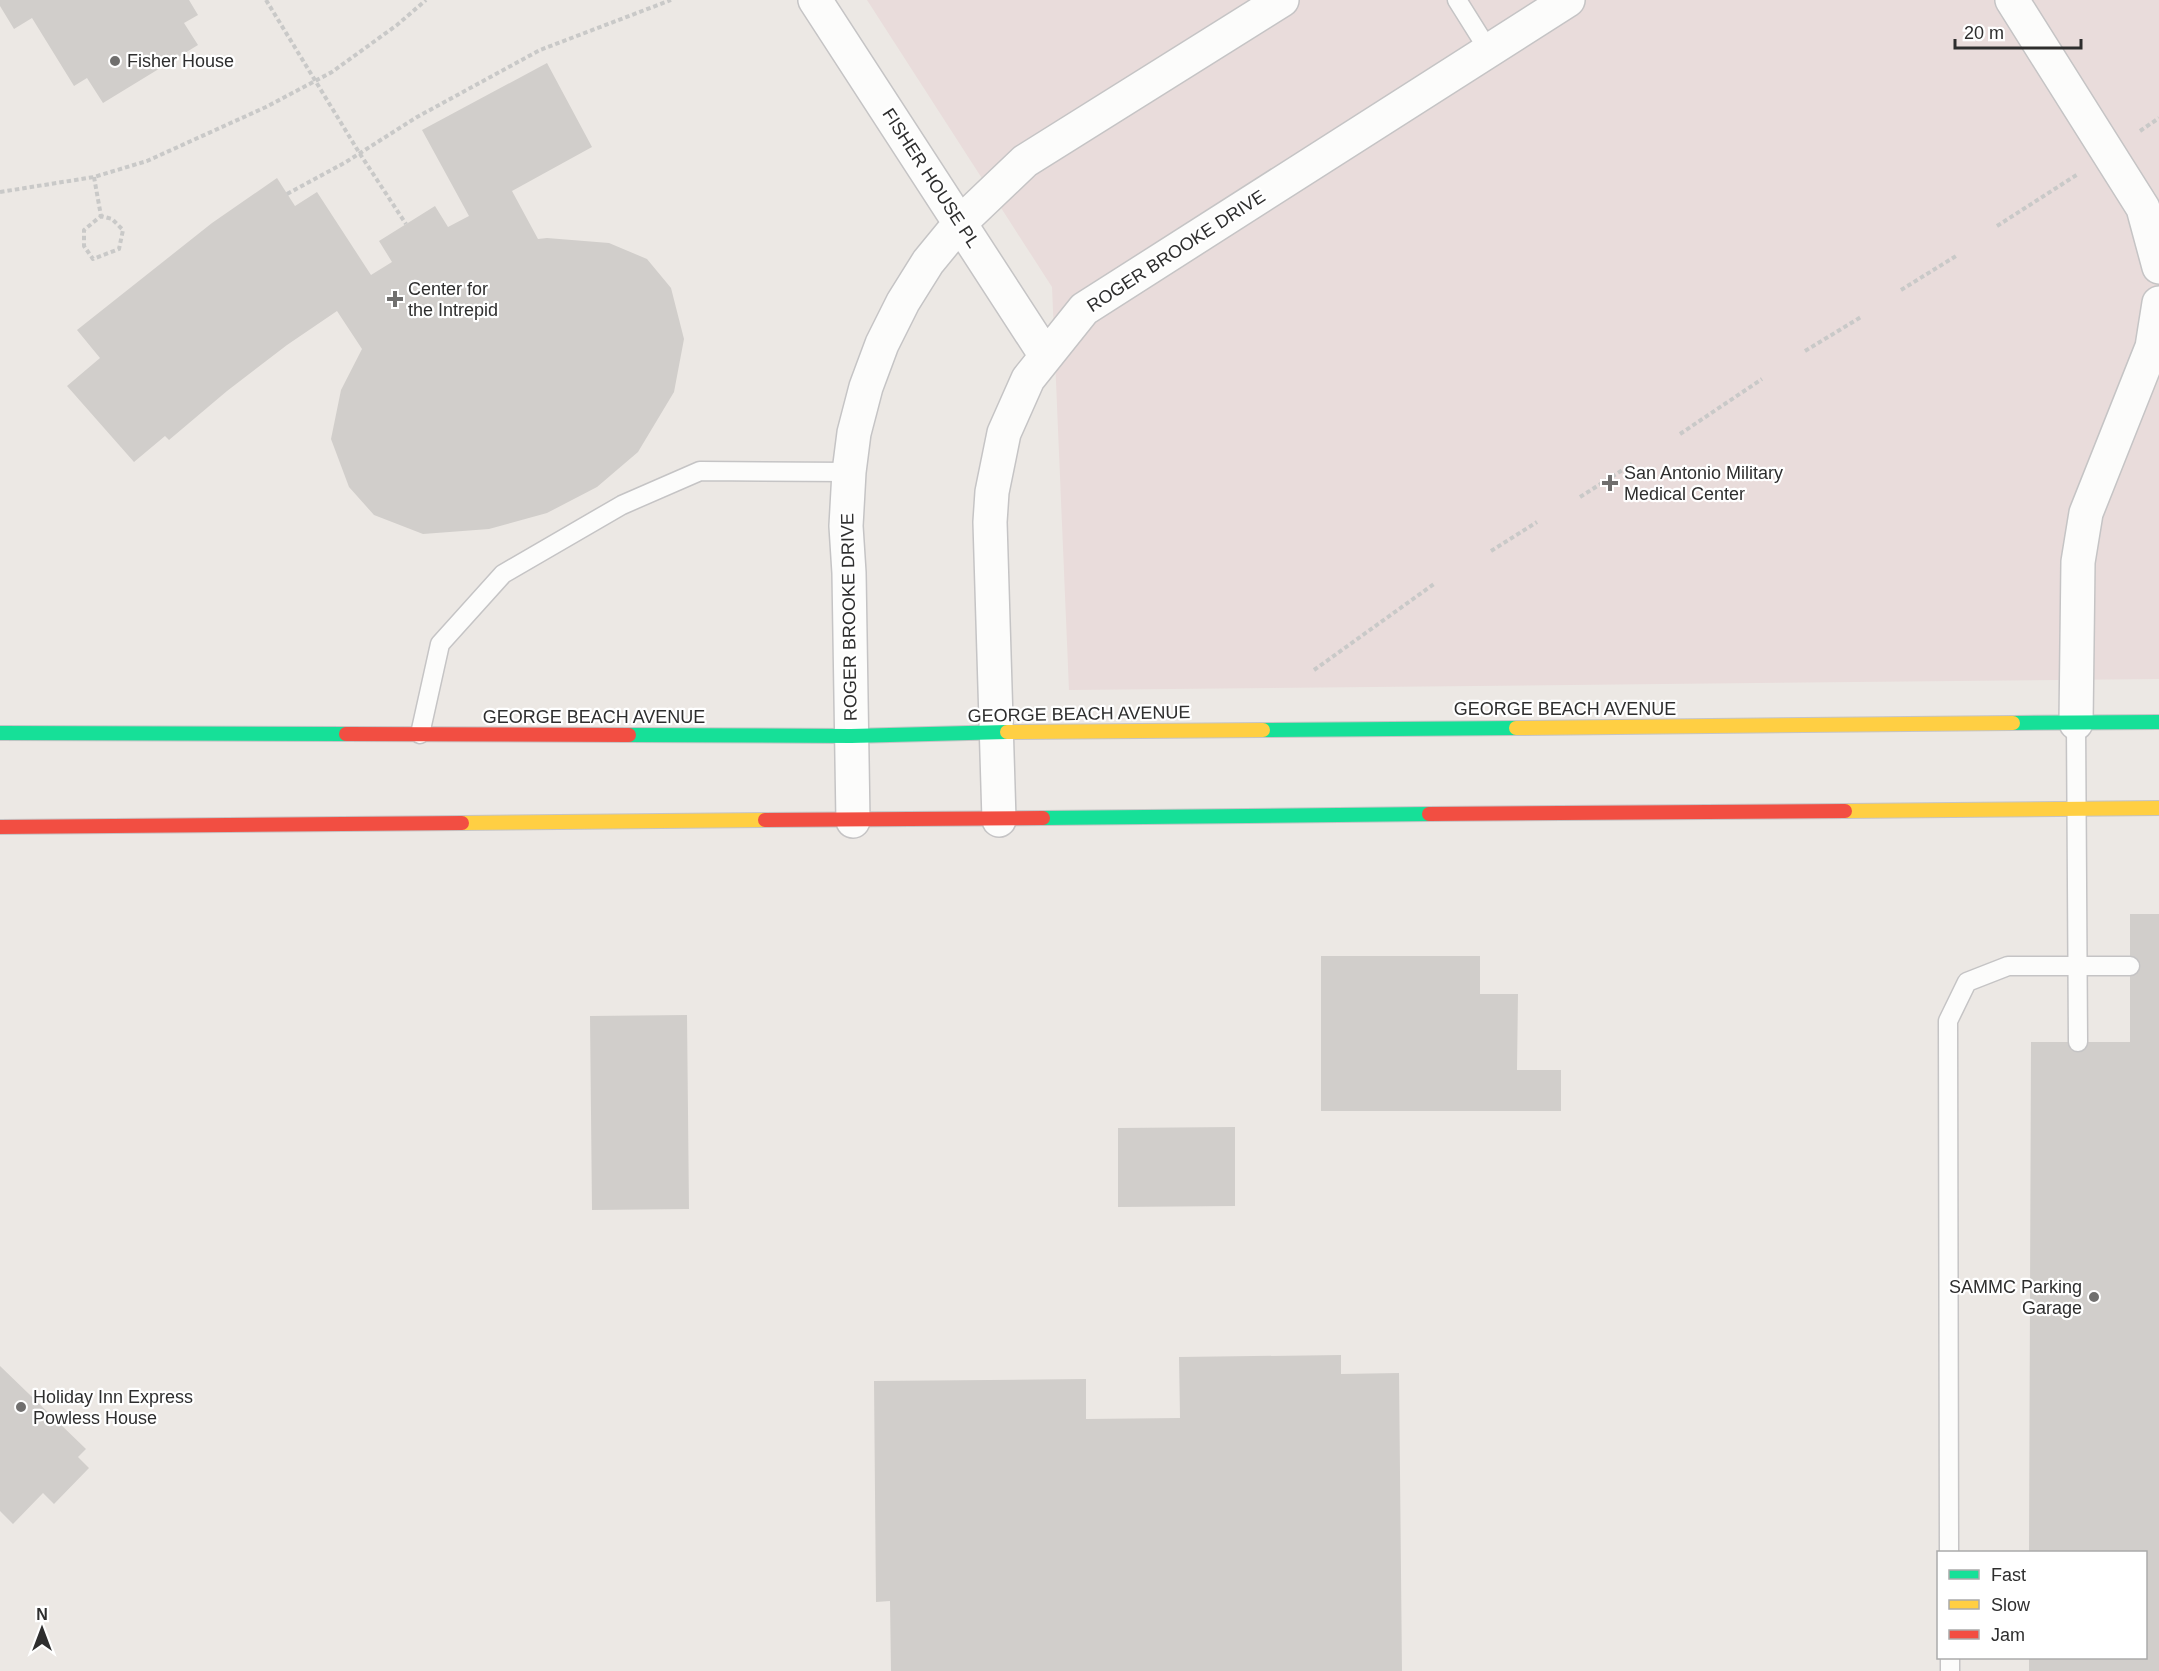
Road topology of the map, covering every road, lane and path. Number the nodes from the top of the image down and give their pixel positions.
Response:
1 (266, 0) edge
2 (426, 0) edge
3 (671, 0) edge
4 (815, 0) edge
5 (1282, 0) edge
6 (1456, 0) edge
7 (1568, 0) edge
8 (2012, 0) edge
9 (1489, 51) junction
10 (315, 81) junction
11 (2159, 118) edge
12 (2139, 132) dead end
13 (360, 154) junction
14 (2084, 171) dead end
15 (94, 177) junction
16 (0, 192) edge
17 (287, 194) dead end
18 (101, 216) junction
19 (960, 223) junction
20 (406, 224) dead end
21 (1997, 226) dead end
22 (1956, 256) dead end
23 (2159, 267) edge
24 (1901, 290) dead end
25 (2159, 303) edge
26 (1861, 317) dead end
27 (1805, 351) dead end
28 (1046, 356) junction
29 (1762, 379) dead end
30 (1680, 434) dead end
31 (1632, 464) dead end
32 (849, 472) junction
33 (1580, 496) dead end
34 (1537, 522) dead end
35 (1491, 550) dead end
36 (1434, 584) dead end
37 (1314, 670) dead end
38 (2159, 722) edge
39 (2076, 723) junction
40 (996, 732) junction
41 (0, 733) edge
42 (420, 734) junction
43 (851, 736) junction
44 (2159, 808) edge
45 (2077, 809) junction
46 (999, 820) junction
47 (853, 821) junction
48 (0, 827) edge
49 (2078, 966) junction
50 (2130, 966) dead end
51 (2078, 1042) dead end
52 (1949, 1551) edge

1 - 10 path
2 - 10 path
3 - 13 path
4 - 19 street, FISHER HOUSE PL
5 - 19 street, ROGER BROOKE DRIVE
6 - 9 lane
7 - 9 street, ROGER BROOKE DRIVE
8 - 23 street
9 - 28 street, ROGER BROOKE DRIVE
10 - 13 path
10 - 15 path
11 - 12 path
13 - 17 path
13 - 20 path
14 - 21 path
15 - 16 path
15 - 18 path
18 - 18 path
19 - 28 street, FISHER HOUSE PL
19 - 32 street, ROGER BROOKE DRIVE
22 - 24 path
25 - 39 street
26 - 27 path
28 - 40 street, ROGER BROOKE DRIVE
29 - 30 path
31 - 33 path
32 - 42 lane
32 - 43 street, ROGER BROOKE DRIVE
34 - 35 path
36 - 37 path
38 - 39 street, GEORGE BEACH AVENUE
39 - 40 street, GEORGE BEACH AVENUE
39 - 45 lane
40 - 43 street, GEORGE BEACH AVENUE
40 - 46 street, ROGER BROOKE DRIVE
41 - 42 street, GEORGE BEACH AVENUE
42 - 43 street, GEORGE BEACH AVENUE
43 - 47 street, ROGER BROOKE DRIVE
44 - 45 street
45 - 46 street
45 - 49 lane
46 - 47 street
47 - 48 street
49 - 50 lane
49 - 51 lane
49 - 52 lane

